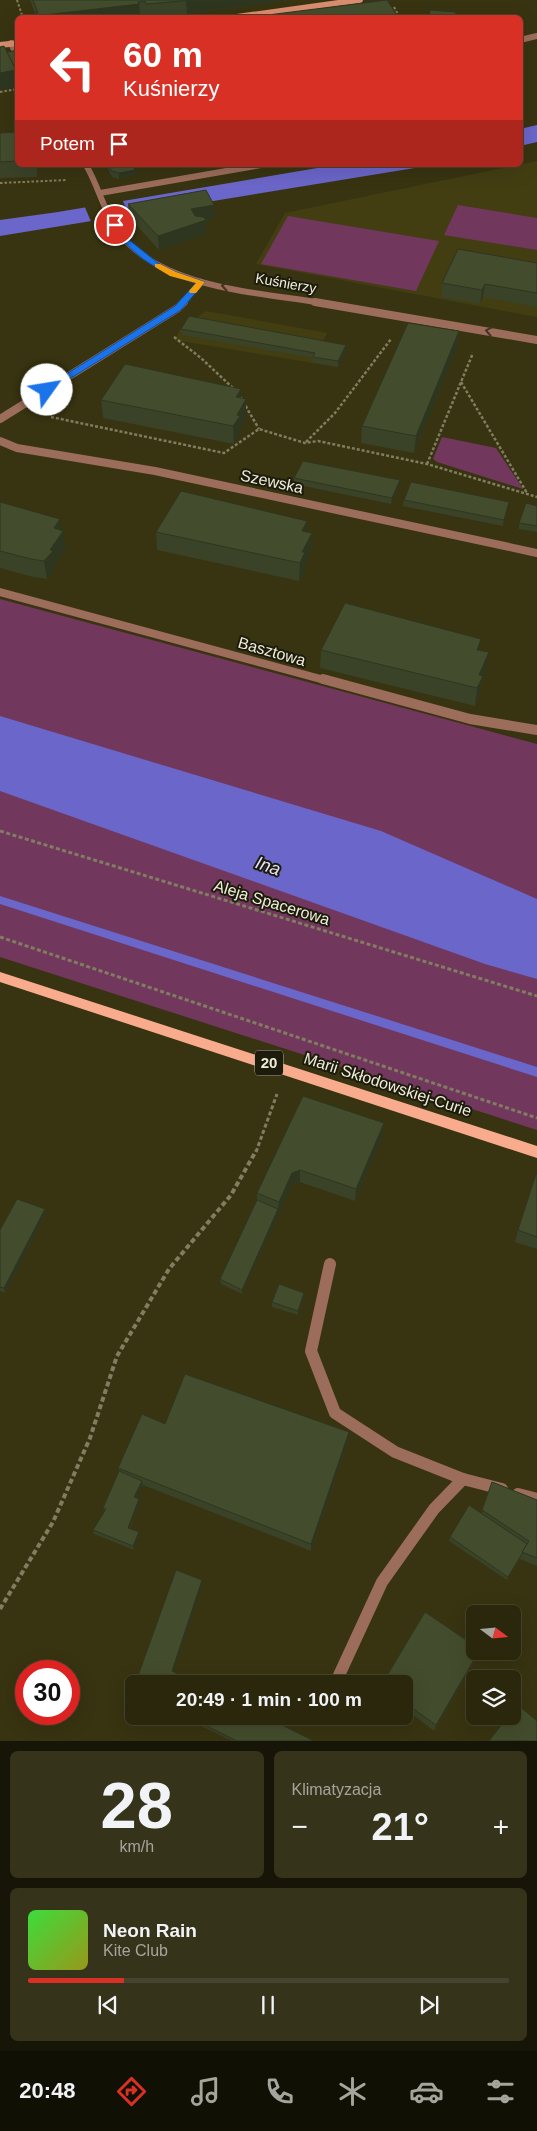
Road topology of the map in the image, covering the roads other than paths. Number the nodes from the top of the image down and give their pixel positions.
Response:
1 (360, 0) edge
2 (252, 15) edge
3 (537, 36) edge
4 (523, 39) edge
5 (14, 43) edge
6 (0, 45) edge
7 (87, 167) edge
8 (250, 167) edge
9 (102, 196) junction
10 (201, 282) junction
11 (537, 340) edge
12 (0, 419) edge
13 (0, 441) edge
14 (537, 553) edge
15 (0, 592) edge
16 (537, 730) edge
17 (0, 977) edge
18 (537, 1152) edge
19 (330, 1264) dead end
20 (463, 1478) junction
21 (537, 1500) edge
22 (339, 1675) edge

1 - 2 street
3 - 4 street
5 - 6 street
7 - 9 street, Kuśnierzy
8 - 9 street
9 - 10 street, Kuśnierzy
11 -> 10 street, Kuśnierzy
10 - 12 street
13 - 14 street, Szewska
15 - 16 street, Basztowa
17 - 18 main road, Marii Skłodowskiej-Curie / 20
19 - 20 street
20 - 21 street
20 - 22 street

